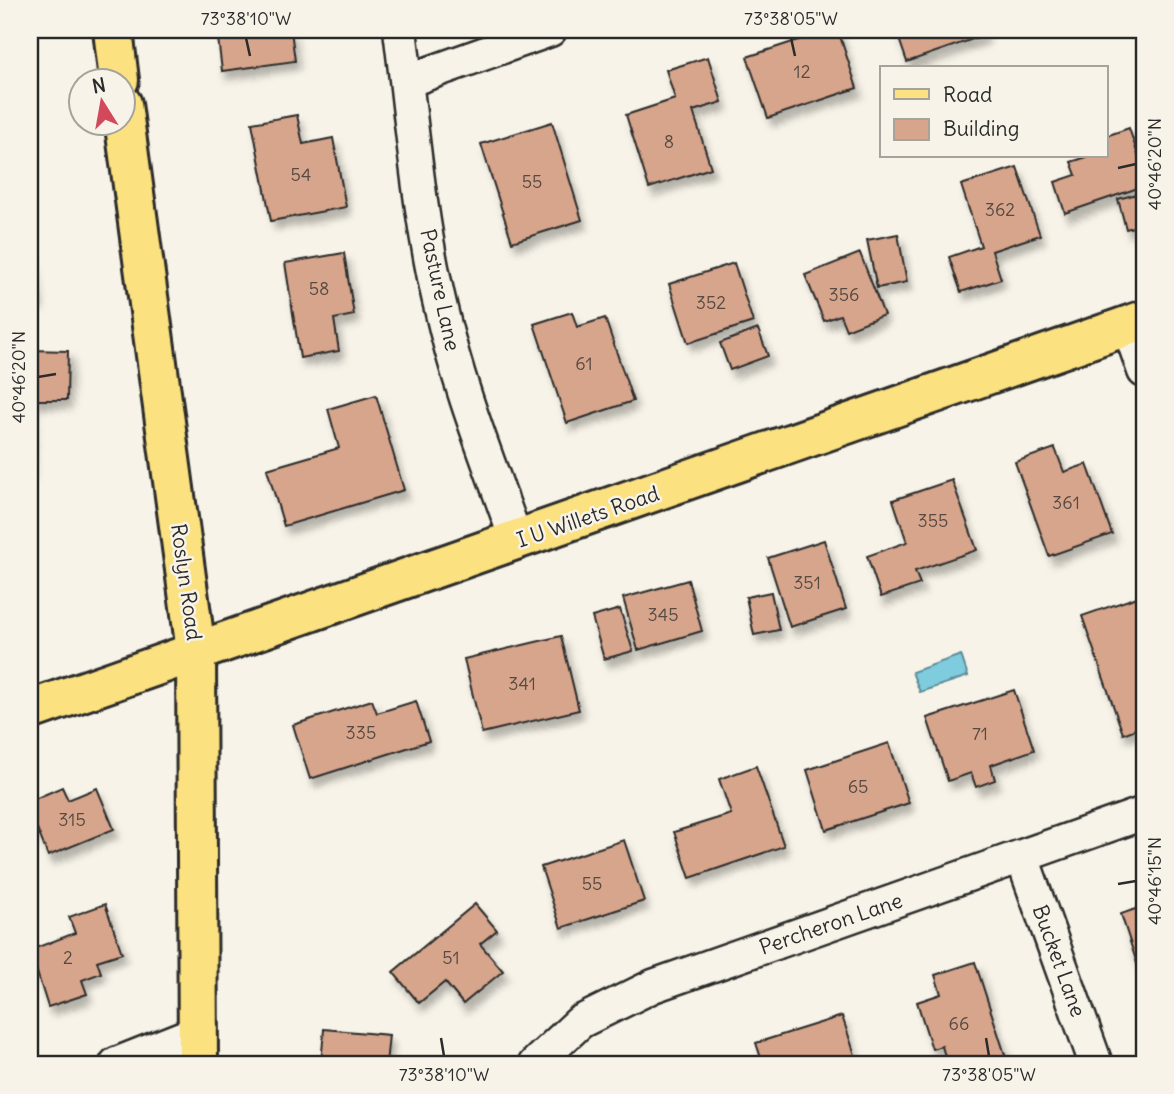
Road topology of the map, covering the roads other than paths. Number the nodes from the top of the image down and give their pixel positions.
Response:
1 (113, 30) edge
2 (400, 30) edge
3 (550, 30) edge
4 (117, 66) edge
5 (407, 81) junction
6 (126, 136) edge
7 (1136, 323) edge
8 (1144, 371) edge
9 (517, 542) junction
10 (196, 651) junction
11 (30, 710) edge
12 (1144, 813) edge
13 (1022, 857) junction
14 (198, 1047) edge
15 (116, 1064) edge
16 (535, 1064) edge
17 (1096, 1064) edge

1 - 4 main road
2 - 5 street, Pasture Lane
3 - 5 street
5 - 9 street, Pasture Lane
6 - 10 main road, Roslyn Road
7 - 8 street
7 - 9 main road, I U Willets Road
9 - 10 main road, I U Willets Road
10 - 11 main road, I U Willets Road
10 - 14 main road, Roslyn Road
12 - 13 street, Percheron Lane
13 - 16 street, Percheron Lane
13 - 17 street, Bucket Lane
14 - 15 street

